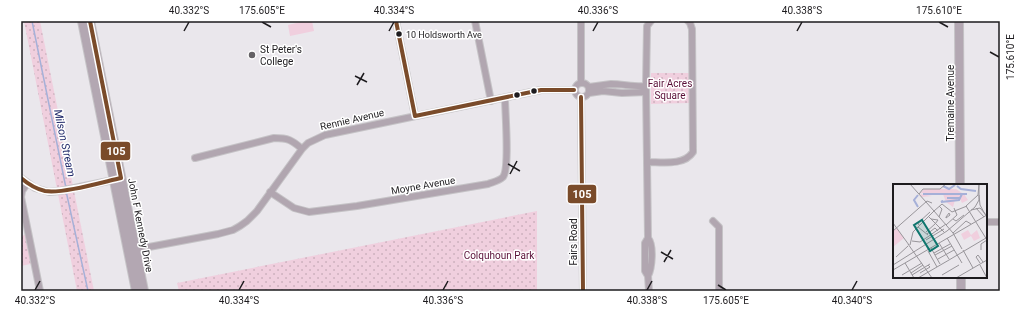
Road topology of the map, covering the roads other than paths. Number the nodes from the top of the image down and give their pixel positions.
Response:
1 (82, 21) edge
2 (90, 21) edge
3 (396, 21) edge
4 (475, 21) edge
5 (581, 21) edge
6 (651, 21) edge
7 (688, 21) edge
8 (959, 21) edge
9 (581, 82) junction
10 (646, 89) junction
11 (574, 90) junction
12 (589, 90) junction
13 (581, 97) junction
14 (505, 98) junction
15 (491, 101) junction
16 (416, 116) junction
17 (302, 149) junction
18 (195, 158) dead end
19 (647, 162) junction
20 (21, 178) edge
21 (118, 179) junction
22 (27, 184) junction
23 (960, 184) edge
24 (21, 191) edge
25 (270, 192) junction
26 (714, 221) dead end
27 (987, 222) edge
28 (1000, 222) edge
29 (132, 250) junction
30 (961, 278) edge
31 (40, 291) edge
32 (136, 291) edge
33 (144, 291) edge
34 (583, 291) edge
35 (649, 291) edge
36 (719, 291) edge
37 (961, 291) edge

1 - 21 main road, John F Kennedy Drive
2 - 21 main road, John F Kennedy Drive
3 - 16 street
4 - 15 street
5 - 9 street
6 - 10 street
7 - 19 street
8 - 23 main road, Tremaine Avenue
9 - 11 street
9 - 12 street
10 - 12 street
10 - 19 street
11 - 13 street
11 - 14 street, Rennie Avenue
12 - 13 street
13 - 34 street, Fairs Road
14 - 15 street, Rennie Avenue
14 - 25 street, Moyne Avenue
15 - 16 street, Rennie Avenue
16 - 17 street, Rennie Avenue
17 - 18 street
17 - 25 street, Rennie Avenue
19 - 35 street
20 - 22 street
21 - 22 street
21 - 29 main road, John F Kennedy Drive
22 - 24 street
24 - 31 street
25 - 29 street, Rennie Avenue
26 - 36 street
27 - 28 street
29 - 32 main road, John F Kennedy Drive
29 - 33 main road, John F Kennedy Drive
30 - 37 main road

